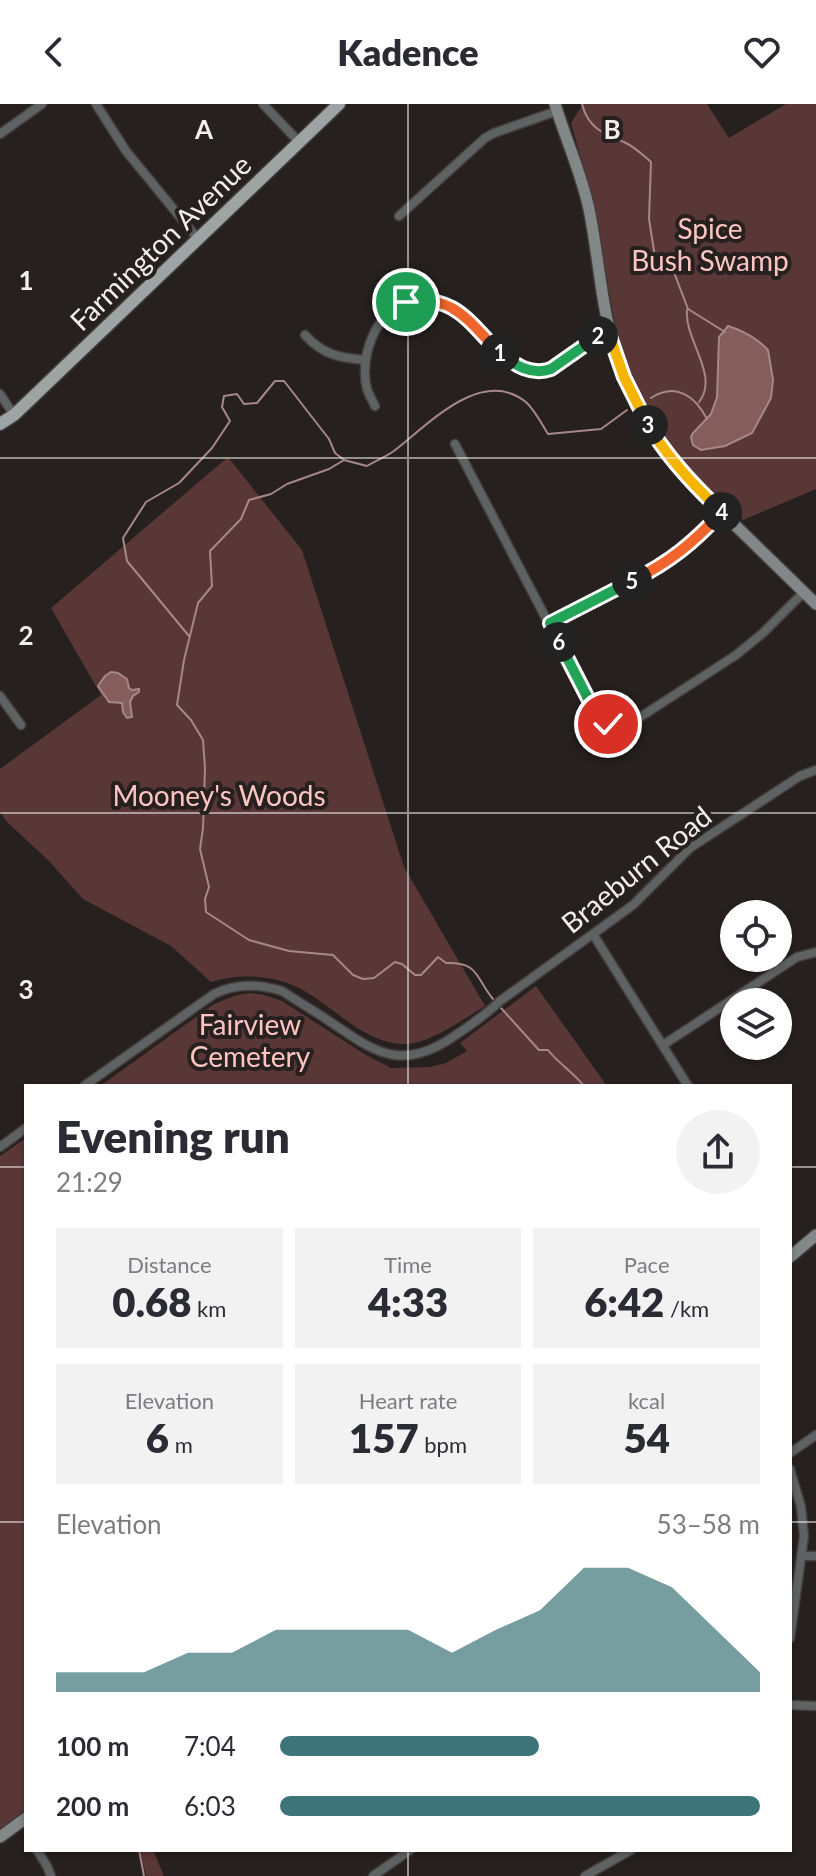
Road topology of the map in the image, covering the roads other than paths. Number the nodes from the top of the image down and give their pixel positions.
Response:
1 (42, 104) edge
2 (96, 104) edge
3 (263, 104) edge
4 (339, 104) edge
5 (556, 107) edge
6 (0, 134) edge
7 (299, 142) junction
8 (399, 216) dead end
9 (198, 239) junction
10 (608, 331) junction
11 (305, 335) dead end
12 (366, 360) junction
13 (0, 394) edge
14 (375, 406) dead end
15 (14, 415) junction
16 (0, 424) edge
17 (0, 434) edge
18 (455, 444) dead end
19 (722, 512) junction
20 (804, 592) junction
21 (816, 604) edge
22 (550, 623) junction
23 (0, 696) edge
24 (21, 725) dead end
25 (816, 770) edge
26 (593, 934) junction
27 (816, 952) edge
28 (663, 1045) junction
29 (87, 1084) edge
30 (687, 1084) edge
31 (24, 1129) edge
32 (0, 1147) edge
33 (816, 1235) edge
34 (792, 1255) edge
35 (816, 1435) edge
36 (792, 1452) edge
37 (792, 1475) edge
38 (802, 1556) junction
39 (816, 1556) edge
40 (792, 1618) edge
41 (792, 1705) edge
42 (816, 1706) edge
43 (24, 1824) edge
44 (0, 1837) edge
45 (38, 1852) edge
46 (407, 1852) edge
47 (627, 1852) edge
48 (51, 1876) edge
49 (373, 1876) edge
50 (585, 1876) edge

1 - 6 street
2 - 9 street
3 - 7 street
4 - 7 main road, Farmington Avenue
5 - 8 street
5 - 10 main road
7 - 9 main road, Farmington Avenue
9 - 15 main road, Farmington Avenue
10 - 12 street
10 - 19 main road
11 - 12 street
12 - 14 street
13 - 15 street
15 - 16 main road, Farmington Avenue
15 - 17 main road, Farmington Avenue
18 - 22 street
19 - 20 main road
19 - 22 street
20 - 21 main road
20 - 22 street
23 - 24 street
25 - 26 street, Braeburn Road
26 - 28 street
26 - 29 street, Braeburn Road
27 - 28 street
28 - 30 street
31 - 32 street
33 - 34 main road
35 - 36 street
37 - 38 street
38 - 39 street
38 - 40 street
41 - 42 street
43 - 44 main road
45 - 48 street
46 - 49 street
47 - 50 street

